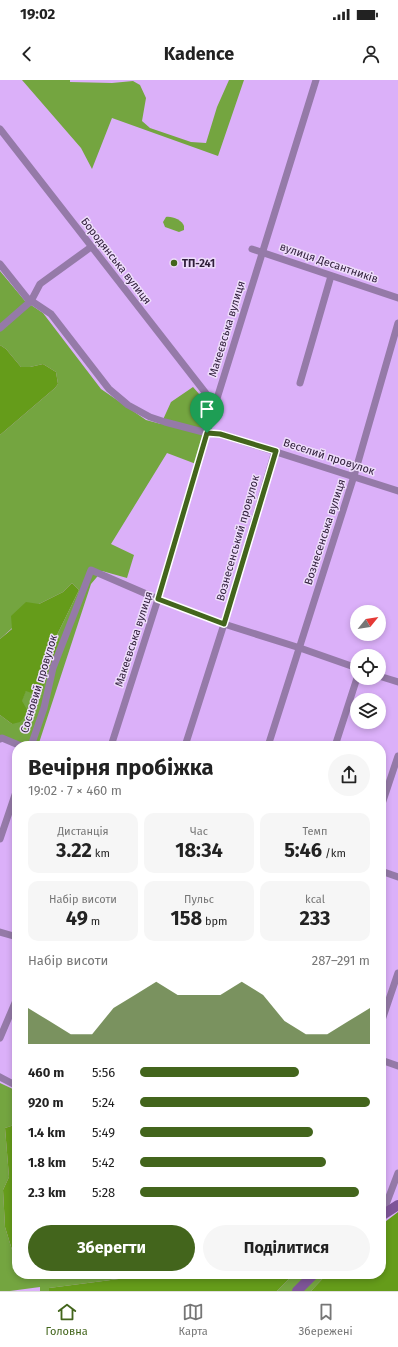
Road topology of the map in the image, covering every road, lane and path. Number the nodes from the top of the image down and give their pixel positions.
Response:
1 (316, 80) edge
2 (0, 129) edge
3 (91, 247) junction
4 (252, 249) dead end
5 (263, 252) junction
6 (0, 264) edge
7 (331, 276) junction
8 (398, 298) edge
9 (32, 301) junction
10 (398, 323) edge
11 (0, 328) edge
12 (300, 382) dead end
13 (215, 405) junction
14 (207, 433) junction
15 (276, 451) junction
16 (354, 476) junction
17 (398, 491) edge
18 (158, 599) junction
19 (224, 624) junction
20 (300, 648) junction
21 (350, 666) edge
22 (386, 678) edge
23 (398, 682) edge
24 (355, 685) edge
25 (1, 738) edge
26 (34, 741) edge
27 (113, 741) edge
28 (187, 741) edge
29 (270, 741) edge
30 (337, 741) edge
31 (12, 742) edge
32 (398, 756) edge
33 (386, 792) edge
34 (12, 804) edge
35 (0, 839) edge
36 (386, 873) edge
37 (398, 877) edge
38 (0, 932) edge
39 (12, 936) edge
40 (398, 973) edge
41 (386, 1008) edge
42 (12, 1010) edge
43 (0, 1038) edge
44 (386, 1062) edge
45 (398, 1066) edge
46 (0, 1078) edge
47 (12, 1084) edge
48 (398, 1173) edge
49 (386, 1203) edge
50 (398, 1205) edge
51 (386, 1212) edge
52 (309, 1279) edge
53 (297, 1291) edge

1 - 5 street, Макеєвська вулиця
2 - 3 street, Бородянська вулиця
3 - 9 street
3 - 13 street, Бородянська вулиця
4 - 5 street, вулиця Десантників
5 - 7 street, вулиця Десантників
5 - 13 street, Макеєвська вулиця
6 - 9 street, Веселий провулок
7 - 8 street, вулиця Десантників
7 - 12 street
9 - 11 street
9 - 14 street, Веселий провулок
10 - 16 street, Вознесенська вулиця
13 - 14 street, Макеєвська вулиця
14 - 15 street, Веселий провулок
14 - 18 street, Макеєвська вулиця
15 - 16 street, Веселий провулок
15 - 19 street, Вознесенський провулок
16 - 17 street, Веселий провулок
16 - 20 street, Вознесенська вулиця
18 - 19 street
18 - 26 street, Сосновий провулок
18 - 27 street, Макеєвська вулиця
19 - 20 street
19 - 28 street, Вознесенський провулок
20 - 21 street
20 - 29 street, Вознесенська вулиця
22 - 23 street
24 - 30 street
25 - 31 street
32 - 33 street
34 - 35 street
36 - 37 street
38 - 39 street
40 - 41 street
42 - 43 street
44 - 45 street
46 - 47 street
48 - 49 street
50 - 51 street
52 - 53 street

